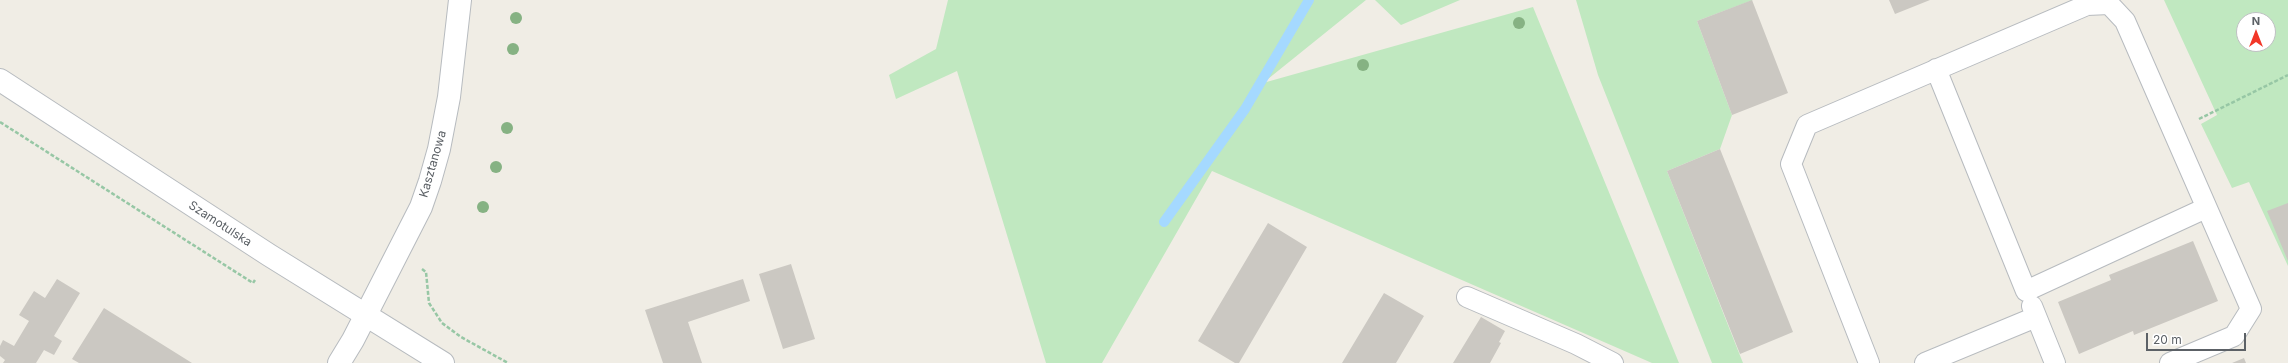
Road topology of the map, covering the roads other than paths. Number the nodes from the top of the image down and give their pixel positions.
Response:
1 (460, 0) edge
2 (1936, 69) junction
3 (0, 80) edge
4 (2206, 208) junction
5 (2026, 291) junction
6 (1467, 297) dead end
7 (365, 315) junction
8 (2036, 317) junction
9 (339, 363) edge
10 (443, 363) edge
11 (1614, 363) edge
12 (1870, 363) edge
13 (1925, 363) edge
14 (2055, 363) edge
15 (2170, 363) edge

1 - 7 street, Kasztanowa
2 - 4 lane
2 - 5 lane
2 - 12 lane
3 - 7 street, Szamotulska
4 - 5 lane
4 - 15 lane
5 - 8 lane
6 - 11 lane
7 - 9 street, Kasztanowa
7 - 10 street, Szamotulska
8 - 13 lane
8 - 14 lane

